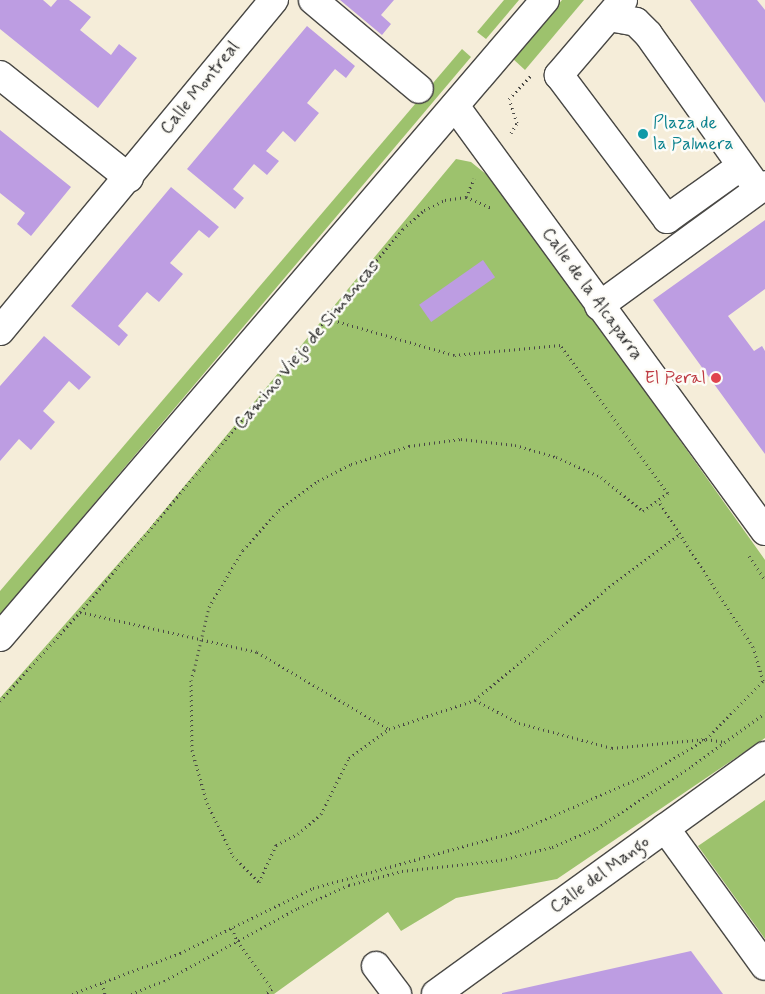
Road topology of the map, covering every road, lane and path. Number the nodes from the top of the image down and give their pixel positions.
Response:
1 (274, 0) edge
2 (313, 0) edge
3 (545, 0) edge
4 (616, 9) edge
5 (536, 68) dead end
6 (0, 75) edge
7 (419, 89) dead end
8 (455, 106) junction
9 (493, 154) junction
10 (741, 166) junction
11 (128, 178) junction
12 (762, 188) edge
13 (599, 306) junction
14 (329, 319) junction
15 (1, 330) edge
16 (658, 500) junction
17 (765, 531) edge
18 (680, 534) junction
19 (80, 612) junction
20 (0, 637) edge
21 (475, 700) junction
22 (0, 701) edge
23 (765, 713) edge
24 (390, 729) junction
25 (706, 739) junction
26 (725, 742) junction
27 (765, 756) edge
28 (665, 828) junction
29 (232, 928) junction
30 (237, 941) junction
31 (376, 966) dead end
32 (765, 966) edge
33 (102, 983) junction
34 (72, 994) edge
35 (105, 994) edge
36 (131, 994) edge
37 (265, 994) edge
38 (397, 994) edge
39 (436, 994) edge

1 - 11 street, Calle Montreal
2 - 7 street
3 - 8 street
4 - 10 street
4 - 10 street
5 - 9 path, Camino Viejo de Simancas
6 - 11 street
8 - 9 street, Calle de la Alcaparra
8 - 20 street
9 - 13 street, Calle de la Alcaparra
9 - 14 path, Camino Viejo de Simancas
10 - 12 street
11 - 15 street, Calle Montreal
12 - 13 street
13 - 17 street, Calle de la Alcaparra
14 - 16 path
14 - 19 path, Camino Viejo de Simancas
16 - 18 path
16 - 24 path, bridge
18 - 21 path
18 - 25 path
19 - 22 path, Camino Viejo de Simancas
19 - 24 path
21 - 24 path
21 - 25 path
23 - 26 path
25 - 26 path
25 - 29 path
26 - 30 path
27 - 28 street, Calle del Mango
28 - 32 street
28 - 39 street, Calle del Mango
29 - 30 path
29 - 33 path
30 - 36 path
30 - 37 path
31 - 38 street
33 - 34 path
33 - 35 path

